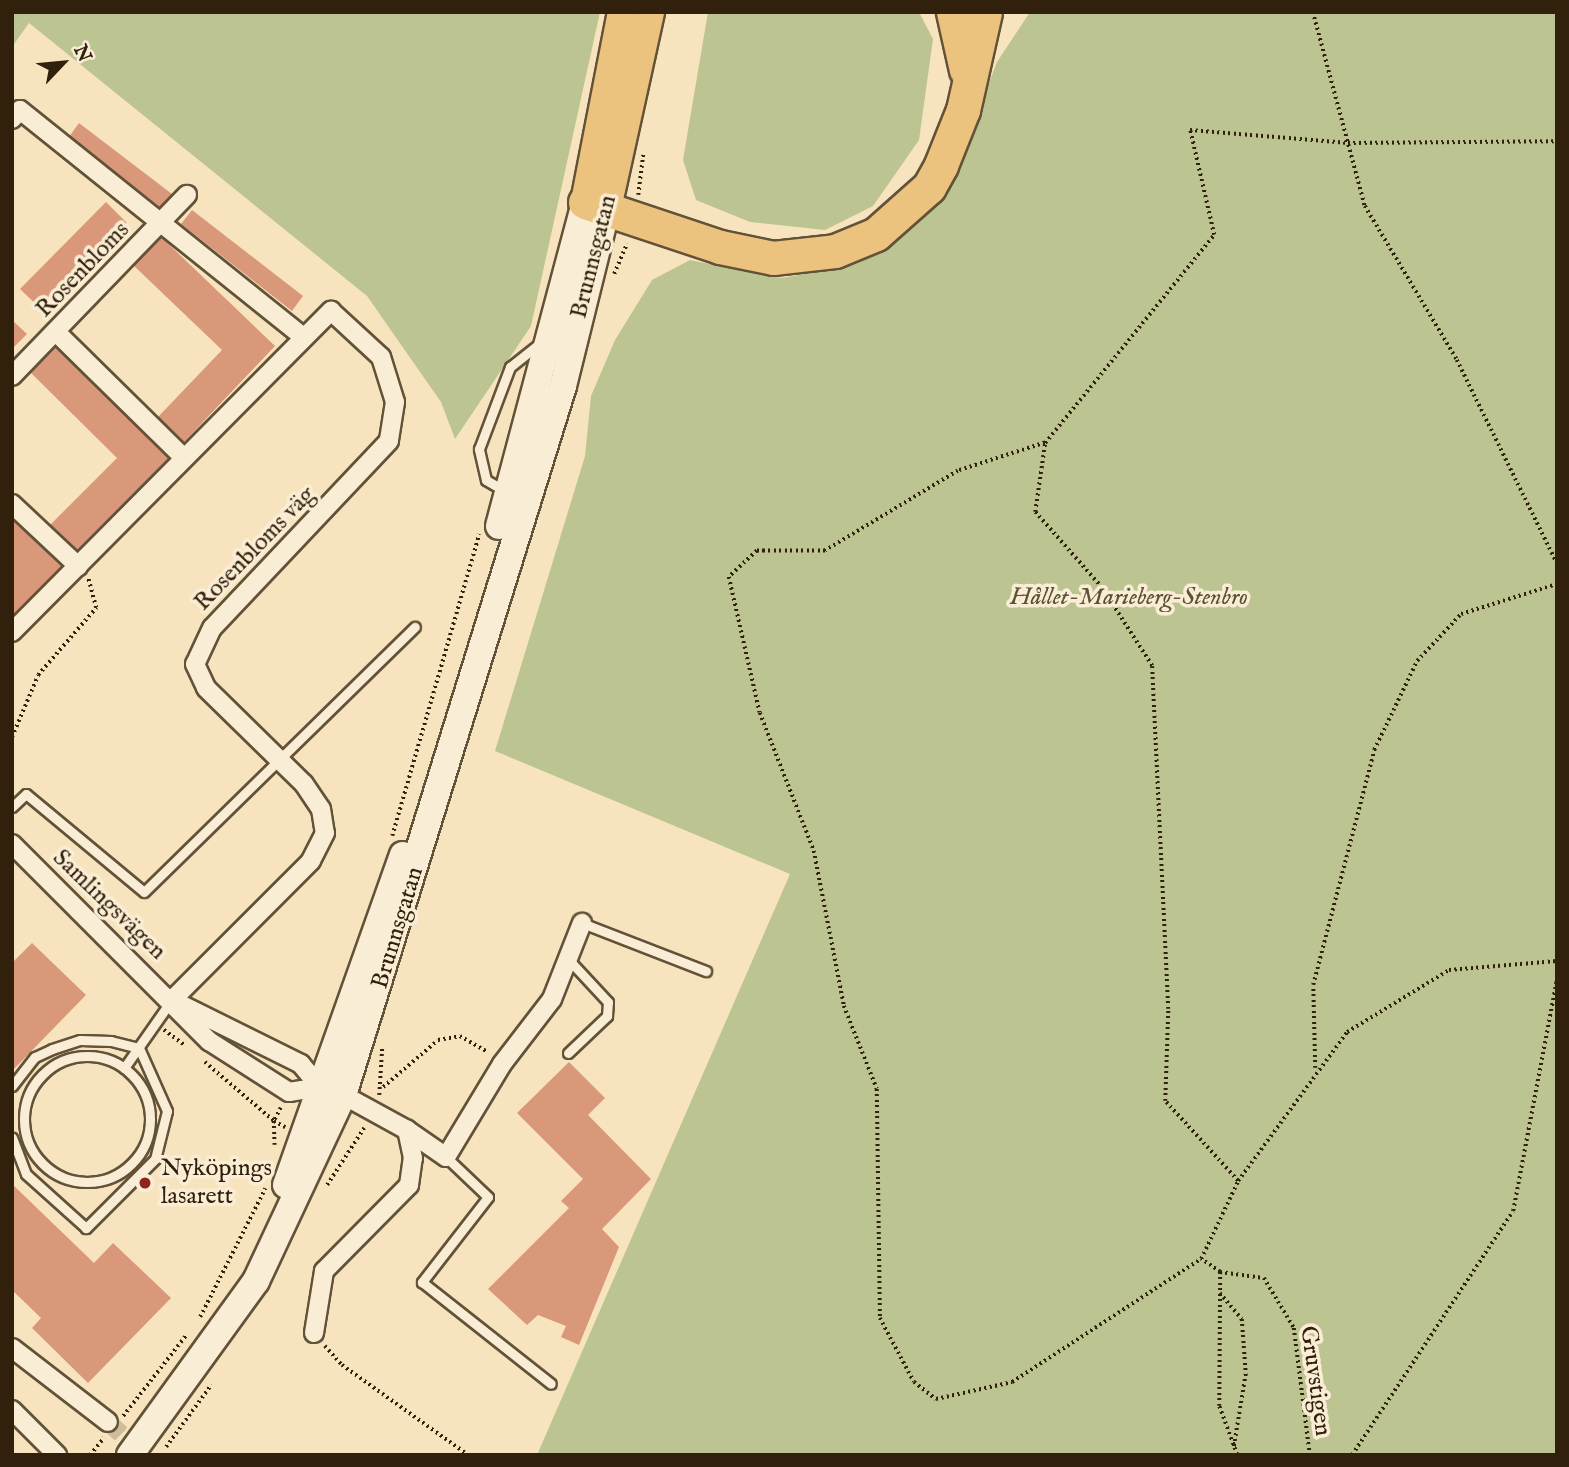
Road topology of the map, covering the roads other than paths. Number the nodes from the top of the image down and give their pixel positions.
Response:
1 (622, 12) edge
2 (650, 12) edge
3 (953, 12) edge
4 (985, 12) edge
5 (968, 79) junction
6 (12, 119) edge
7 (187, 195) dead end
8 (596, 205) junction
9 (161, 223) junction
10 (57, 333) junction
11 (303, 337) junction
12 (548, 339) junction
13 (12, 376) edge
14 (183, 457) junction
15 (518, 496) junction
16 (12, 505) edge
17 (78, 566) junction
18 (415, 627) dead end
19 (12, 632) edge
20 (282, 762) junction
21 (12, 807) edge
22 (12, 844) edge
23 (582, 923) joint
24 (568, 959) junction
25 (706, 971) dead end
26 (172, 1000) junction
27 (139, 1048) junction
28 (568, 1053) dead end
29 (124, 1068) junction
30 (12, 1086) edge
31 (332, 1091) junction
32 (407, 1130) junction
33 (12, 1138) edge
34 (446, 1157) junction
35 (314, 1333) road end
36 (12, 1348) edge
37 (551, 1384) dead end
38 (12, 1410) edge
39 (114, 1423) tunnel mouth
40 (57, 1455) edge
41 (130, 1455) edge

1 - 8 main road, Brunnsgatan
2 - 8 main road, Brunnsgatan
3 - 5 highway
4 - 5 highway
5 - 8 highway
6 - 9 street
7 - 9 street, Rosenbloms
8 - 12 main road, Brunnsgatan
8 - 15 main road, Brunnsgatan
9 - 10 street, Rosenbloms
9 - 11 street
10 - 13 street, Rosenbloms
10 - 14 street
11 - 14 street, Rosenbloms väg
11 - 20 street, Rosenbloms väg
12 - 15 main road, Brunnsgatan
12 - 15 lane, Brunnsgatan
14 - 17 street, Rosenbloms väg
15 - 31 main road, Brunnsgatan
16 - 17 street
17 - 19 street, Rosenbloms väg
18 - 20 lane
20 - 21 lane
20 - 26 street, Rosenbloms väg
22 - 26 street, Samlingsvägen
23 - 24 street
23 - 25 lane
24 - 28 lane
24 - 34 street
26 - 27 lane
26 - 31 street, Samlingsvägen
26 - 31 street, Samlingsvägen
27 - 29 lane
27 - 30 lane
27 - 33 lane
29 - 29 lane
31 - 32 street, Samlingsvägen
31 - 41 main road, Brunnsgatan
32 - 34 street, Samlingsvägen
32 - 35 street
34 - 37 lane
36 - 39 street
38 - 40 street

